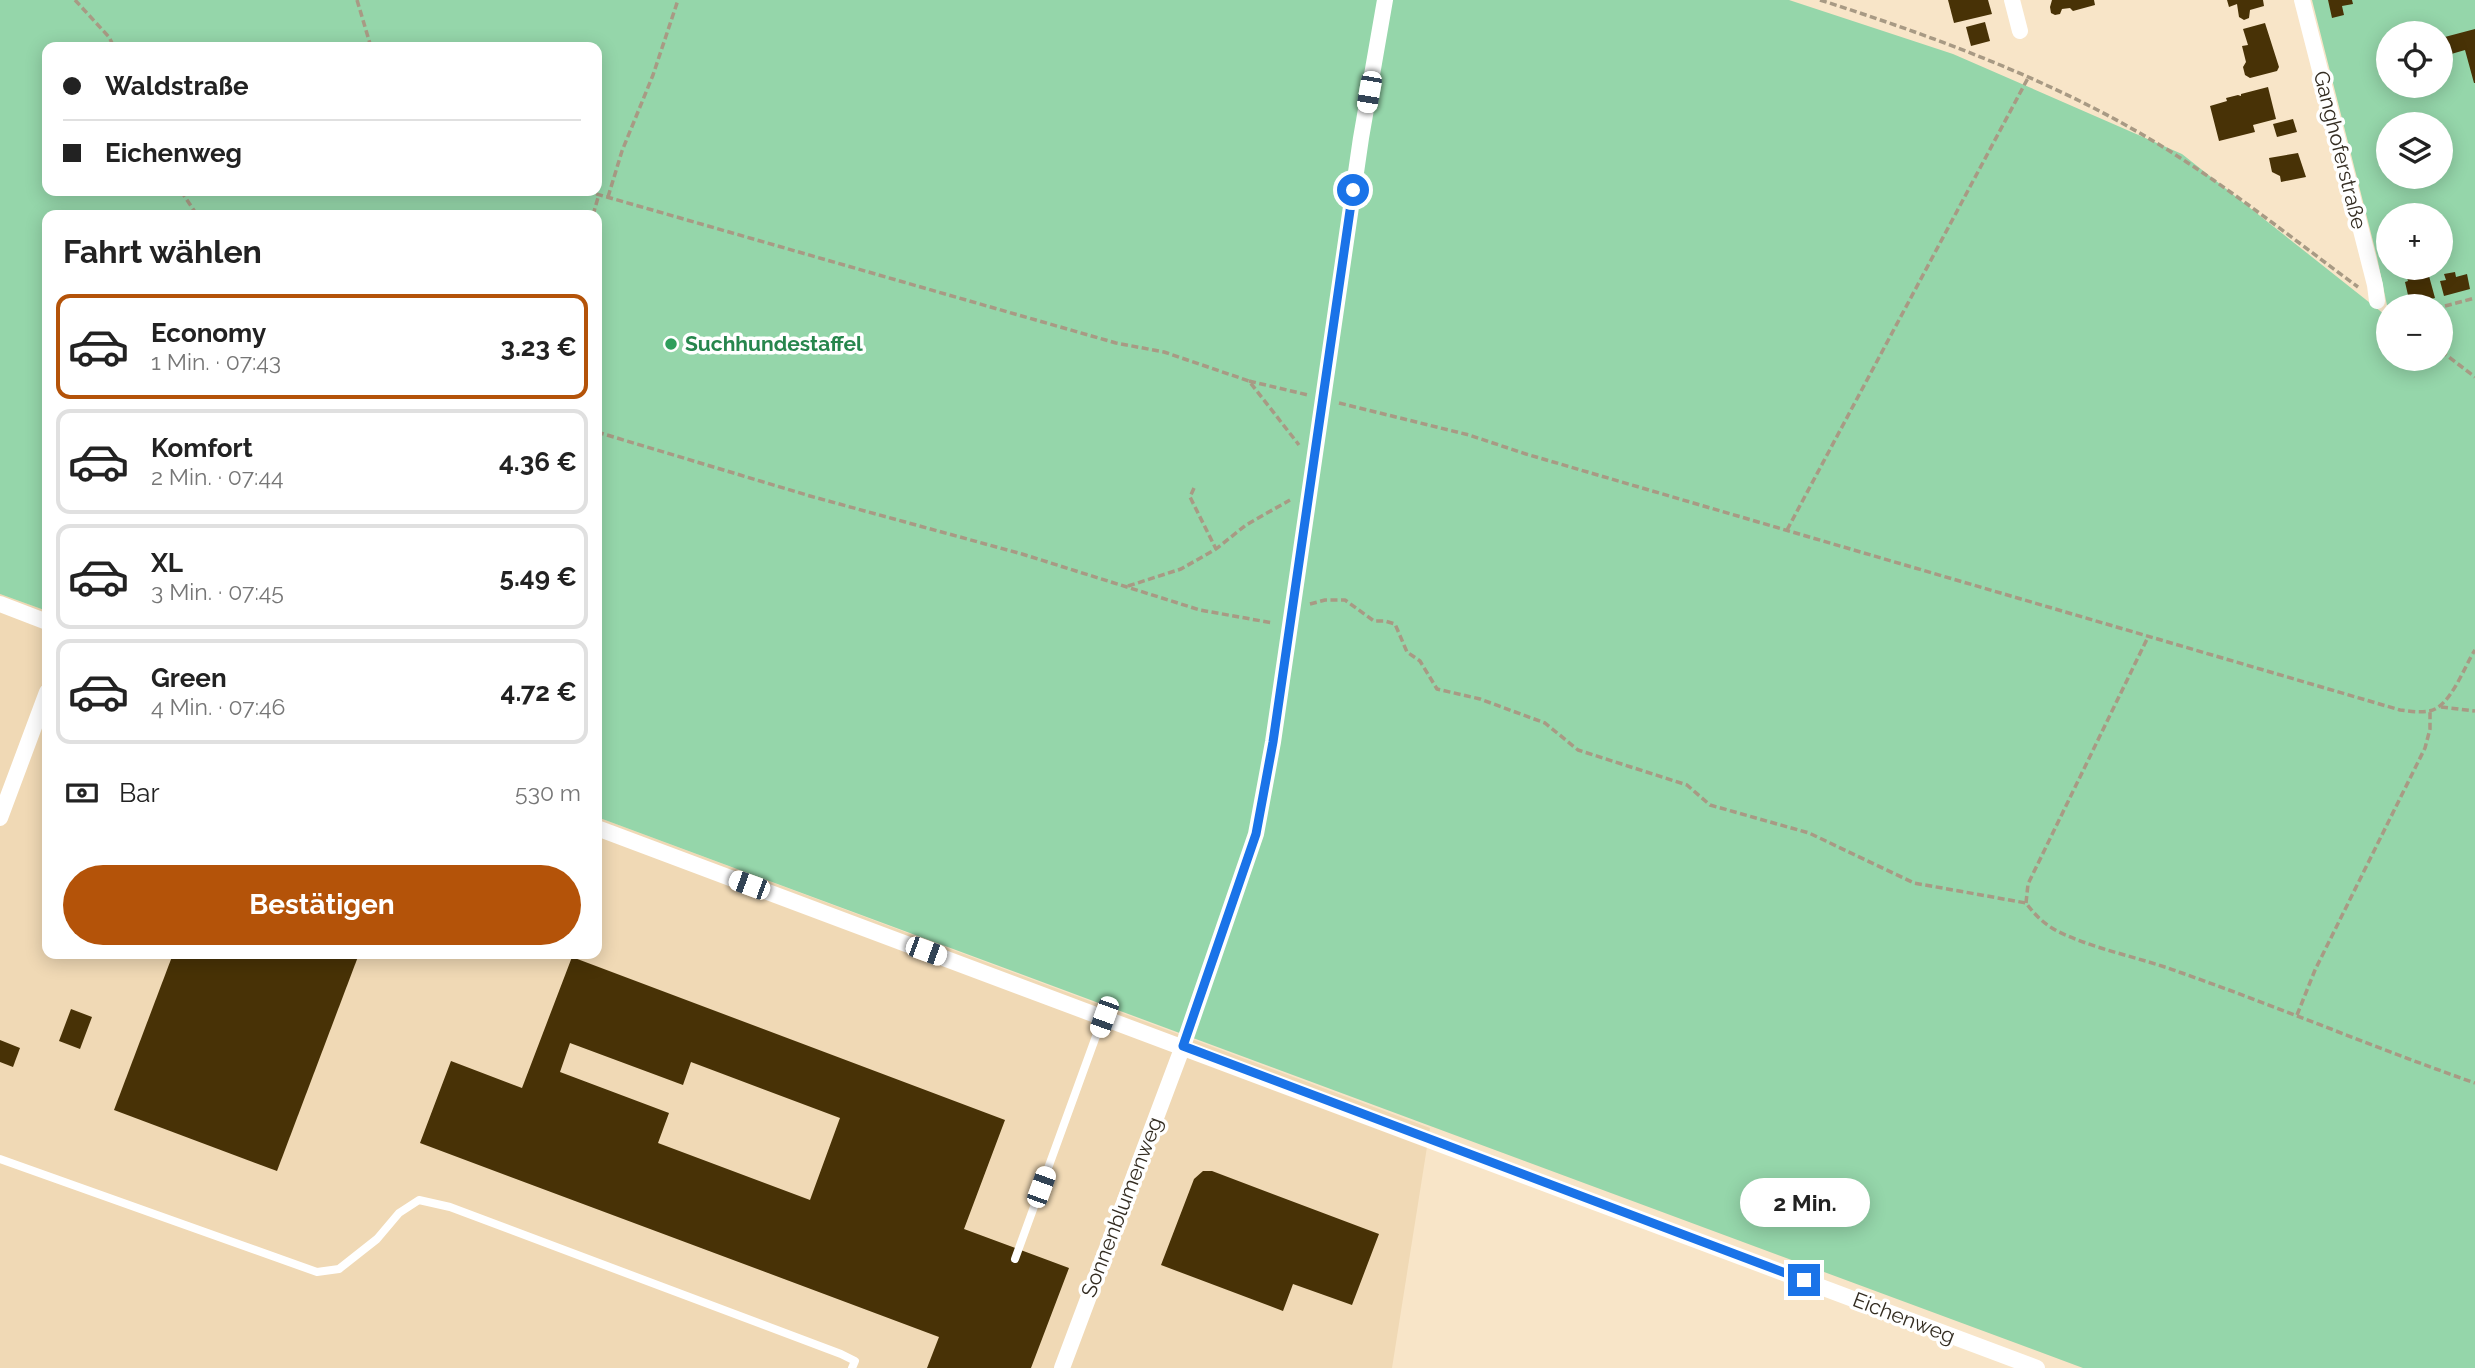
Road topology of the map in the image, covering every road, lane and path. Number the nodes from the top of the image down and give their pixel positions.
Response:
1 (75, 0) edge
2 (357, 0) edge
3 (678, 0) edge
4 (1385, 0) edge
5 (1820, 0) edge
6 (2012, 0) edge
7 (2302, 0) edge
8 (2020, 31) dead end
9 (111, 42) edge
10 (370, 42) edge
11 (2029, 78) junction
12 (602, 195) edge
13 (608, 197) junction
14 (2475, 298) edge
15 (2376, 301) joint
16 (2453, 304) edge
17 (2453, 360) edge
18 (2475, 377) edge
19 (1249, 381) junction
20 (1323, 399) junction
21 (602, 434) edge
22 (1314, 463) junction
23 (1194, 488) dead end
24 (1309, 496) junction
25 (1787, 530) junction
26 (1216, 549) junction
27 (1128, 587) junction
28 (1292, 603) junction
29 (0, 604) edge
30 (42, 620) edge
31 (1289, 625) junction
32 (2148, 637) junction
33 (2475, 650) edge
34 (42, 705) edge
35 (2441, 707) junction
36 (2430, 711) junction
37 (2475, 711) edge
38 (0, 818) edge
39 (602, 830) edge
40 (2026, 903) junction
41 (2297, 1016) junction
42 (1104, 1017) junction
43 (1183, 1046) junction
44 (2475, 1083) edge
45 (0, 1159) edge
46 (1015, 1259) dead end
47 (852, 1368) edge
48 (1062, 1368) edge
49 (2037, 1368) edge

1 - 9 path
2 - 10 path
3 - 13 path
4 - 20 street, Sonnenblumenweg
5 - 11 path
6 - 8 street
7 - 15 street, Ganghoferstraße
11 - 15 path
11 - 25 path
12 - 13 path
13 - 19 path
14 - 16 path
17 - 18 path
19 - 20 path
19 - 22 path
20 - 22 street, Sonnenblumenweg
20 - 25 path
21 - 27 path
22 - 24 street, Sonnenblumenweg
23 - 26 path
24 - 26 path
24 - 28 street, Sonnenblumenweg
25 - 32 path
26 - 27 path
27 - 31 path
28 - 31 street, Sonnenblumenweg
28 - 40 path
29 - 30 street
31 - 43 street, Sonnenblumenweg
32 - 36 path
32 - 40 path
33 - 35 path
34 - 38 street
35 - 36 path
35 - 37 path
36 - 41 path
39 - 42 street, Eichenweg
40 - 41 path
41 - 44 path
42 - 43 street, Eichenweg
42 - 46 lane
43 - 48 street, Sonnenblumenweg
43 - 49 street, Eichenweg
45 - 47 lane

